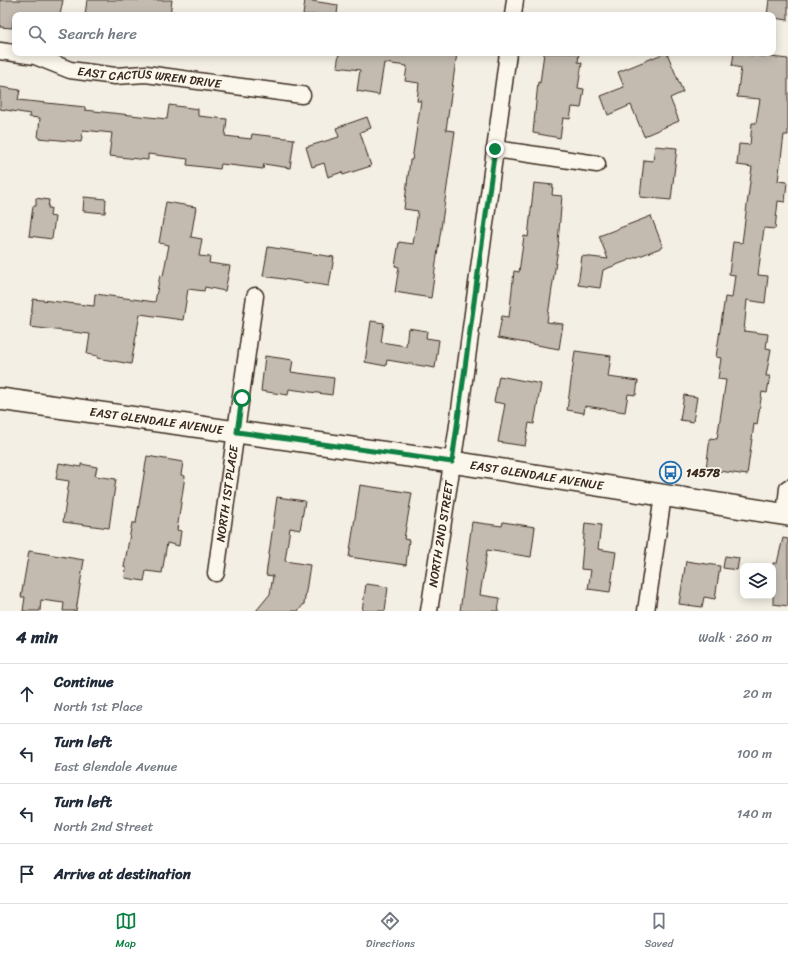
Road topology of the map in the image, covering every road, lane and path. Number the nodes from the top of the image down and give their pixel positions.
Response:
1 (515, 0) edge
2 (513, 12) edge
3 (0, 51) edge
4 (12, 53) edge
5 (35, 56) edge
6 (508, 56) edge
7 (302, 95) dead end
8 (495, 149) junction
9 (597, 164) dead end
10 (256, 296) dead end
11 (0, 399) edge
12 (237, 432) junction
13 (452, 462) junction
14 (788, 488) edge
15 (664, 496) junction
16 (787, 515) edge
17 (216, 573) dead end
18 (429, 611) edge
19 (646, 611) edge

1 - 2 street
3 - 4 street, EAST CACTUS WREN DRIVE
5 - 7 street, EAST CACTUS WREN DRIVE
6 - 8 street, NORTH 2ND STREET
8 - 9 street
8 - 13 street, NORTH 2ND STREET
10 - 12 street, NORTH 1ST PLACE
11 - 12 main road, EAST GLENDALE AVENUE
12 - 13 main road, EAST GLENDALE AVENUE
12 - 17 street, NORTH 1ST PLACE
13 - 15 main road, EAST GLENDALE AVENUE
13 - 18 street, NORTH 2ND STREET
14 - 16 street
15 - 16 main road, EAST GLENDALE AVENUE
15 - 19 street

